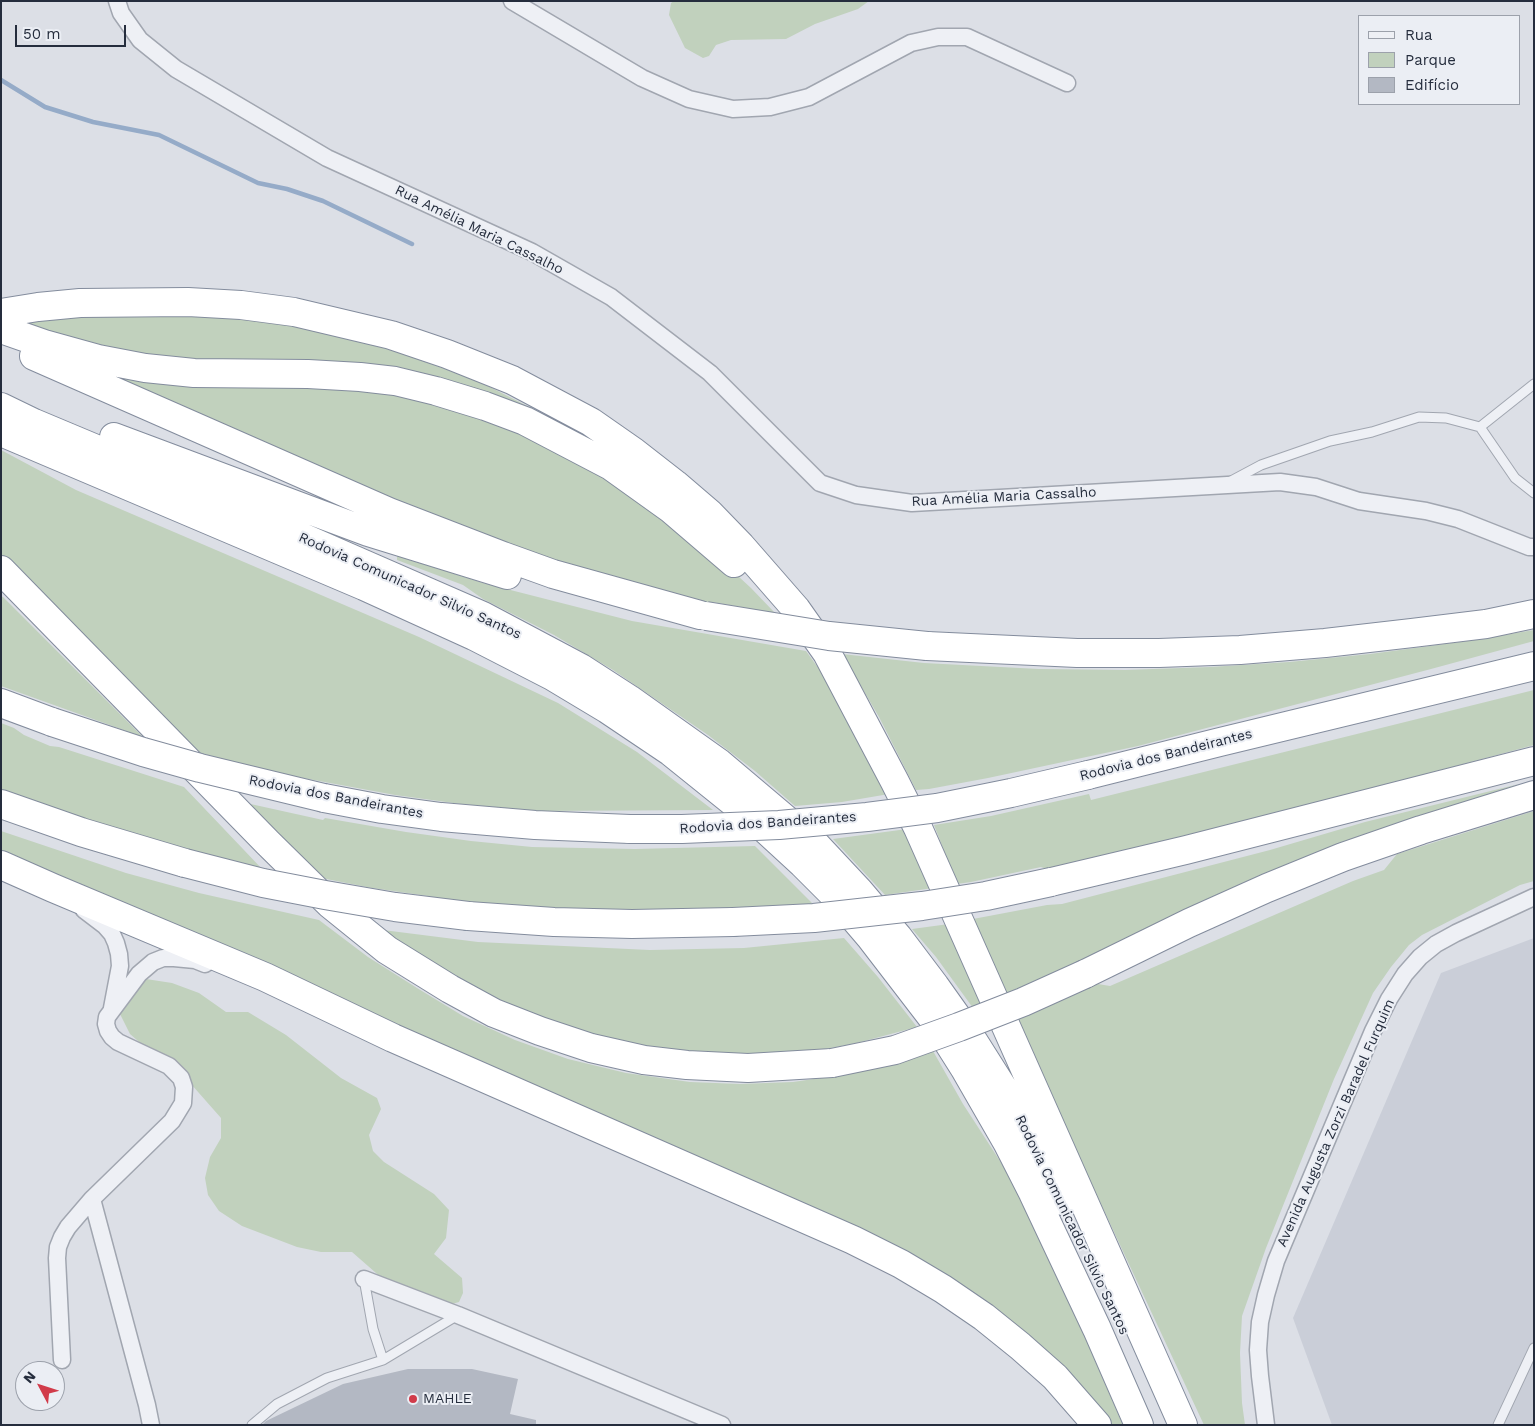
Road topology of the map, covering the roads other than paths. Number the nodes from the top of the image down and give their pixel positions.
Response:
1 (117, 1) edge
2 (512, 1) edge
3 (1067, 82) dead end
4 (1, 313) edge
5 (1, 329) edge
6 (1, 340) edge
7 (1534, 384) edge
8 (1, 392) edge
9 (1, 407) edge
10 (1480, 427) junction
11 (1, 432) edge
12 (1225, 485) junction
13 (1534, 493) edge
14 (1534, 547) edge
15 (1, 570) edge
16 (1534, 614) edge
17 (703, 616) junction
18 (1534, 666) edge
19 (1, 703) edge
20 (861, 718) junction
21 (1534, 761) edge
22 (1534, 795) edge
23 (1, 804) edge
24 (1, 864) edge
25 (53, 888) junction
26 (1534, 897) edge
27 (265, 977) junction
28 (111, 1010) junction
29 (92, 1199) junction
30 (364, 1279) joint
31 (458, 1316) junction
32 (1534, 1348) edge
33 (62, 1360) dead end
34 (383, 1360) junction
35 (151, 1425) edge
36 (252, 1425) edge
37 (722, 1425) edge
38 (1097, 1425) edge
39 (1139, 1425) edge
40 (1166, 1425) edge
41 (1183, 1425) edge
42 (1266, 1425) edge
43 (1498, 1425) edge

1 - 12 street, Rua Amélia Maria Cassalho
2 - 3 street
4 - 20 highway
5 - 20 highway
6 - 17 highway
7 - 10 lane
8 - 17 highway
9 - 40 highway, Rodovia Comunicador Silvio Santos
10 - 12 lane
10 - 13 lane
11 - 39 highway, Rodovia Comunicador Silvio Santos
12 - 14 street, Rua Amélia Maria Cassalho
15 - 22 highway, bridge
16 - 17 highway, bridge
18 - 19 highway, Rodovia dos Bandeirantes, bridge
20 - 41 highway
21 - 23 highway, bridge
24 - 25 highway
25 - 27 highway
25 - 28 street
26 - 42 street, Avenida Augusta Zorzi Baradel Furquim
27 - 28 street
27 - 38 highway
28 - 29 street
29 - 33 street
29 - 35 street
30 - 31 street
30 - 34 lane
31 - 34 lane
31 - 37 street
32 - 43 lane
34 - 36 lane

